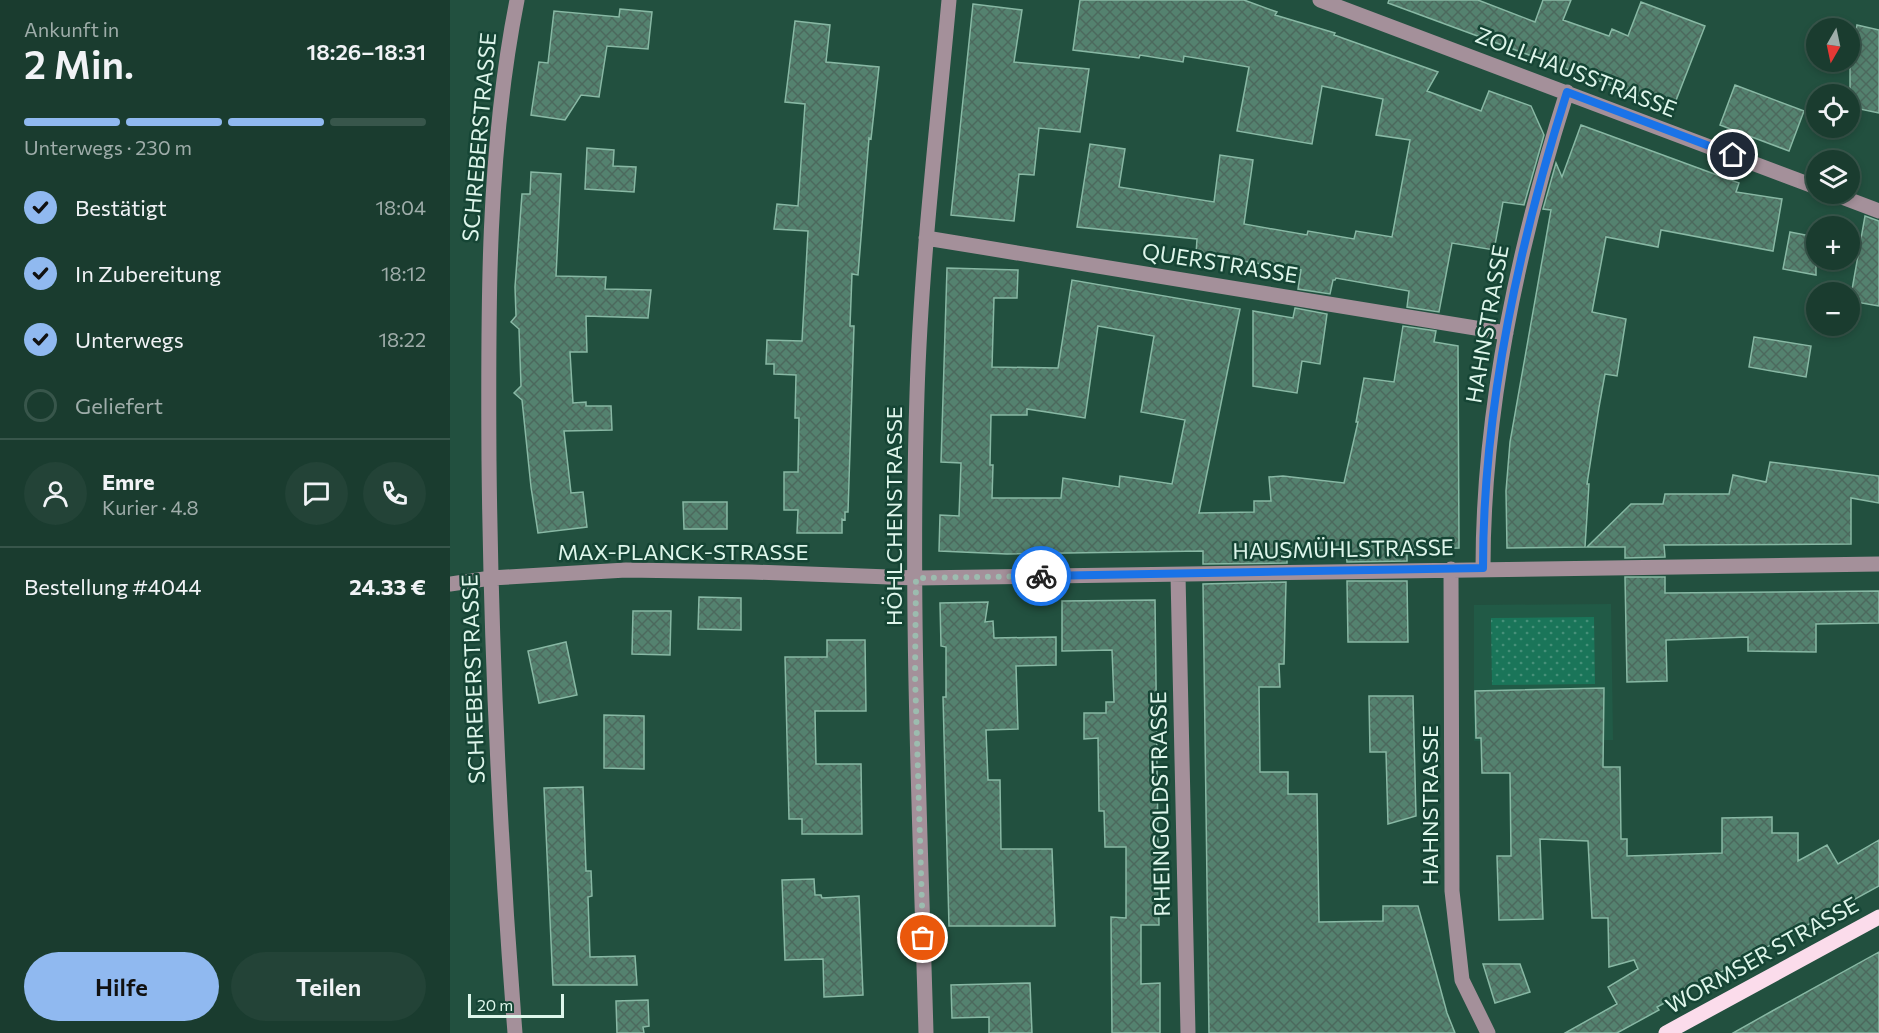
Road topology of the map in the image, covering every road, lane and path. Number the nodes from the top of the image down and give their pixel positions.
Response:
1 (517, 0) edge
2 (949, 0) edge
3 (1320, 0) edge
4 (1567, 92) junction
5 (1806, 183) edge
6 (1860, 204) edge
7 (1879, 211) edge
8 (926, 238) junction
9 (1506, 333) junction
10 (1879, 564) edge
11 (1483, 568) junction
12 (1451, 569) junction
13 (1178, 575) junction
14 (491, 578) junction
15 (916, 578) junction
16 (450, 584) edge
17 (1879, 917) edge
18 (515, 1033) edge
19 (926, 1033) edge
20 (1188, 1033) edge
21 (1488, 1033) edge
22 (1666, 1033) edge

1 - 14 street, SCHREBERSTRASSE
2 - 8 street, HÖHLCHENSTRASSE
3 - 4 street, ZOLLHAUSSTRASSE
4 - 5 street, ZOLLHAUSSTRASSE
4 - 9 street, HAHNSTRASSE
6 - 7 street
8 - 9 street, QUERSTRASSE
8 - 15 street, HÖHLCHENSTRASSE
9 - 11 street, HAHNSTRASSE
10 - 11 street, HAUSMÜHLSTRASSE
11 - 12 street, HAUSMÜHLSTRASSE
12 - 13 street, HAUSMÜHLSTRASSE
12 - 21 street, HAHNSTRASSE
13 - 15 street, HAUSMÜHLSTRASSE
13 - 20 street, RHEINGOLDSTRASSE
14 - 15 street, MAX-PLANCK-STRASSE
14 - 16 street, MAX-PLANCK-STRASSE
14 - 18 street, SCHREBERSTRASSE
15 - 19 street, HÖHLCHENSTRASSE
17 - 22 main road, WORMSER STRASSE

